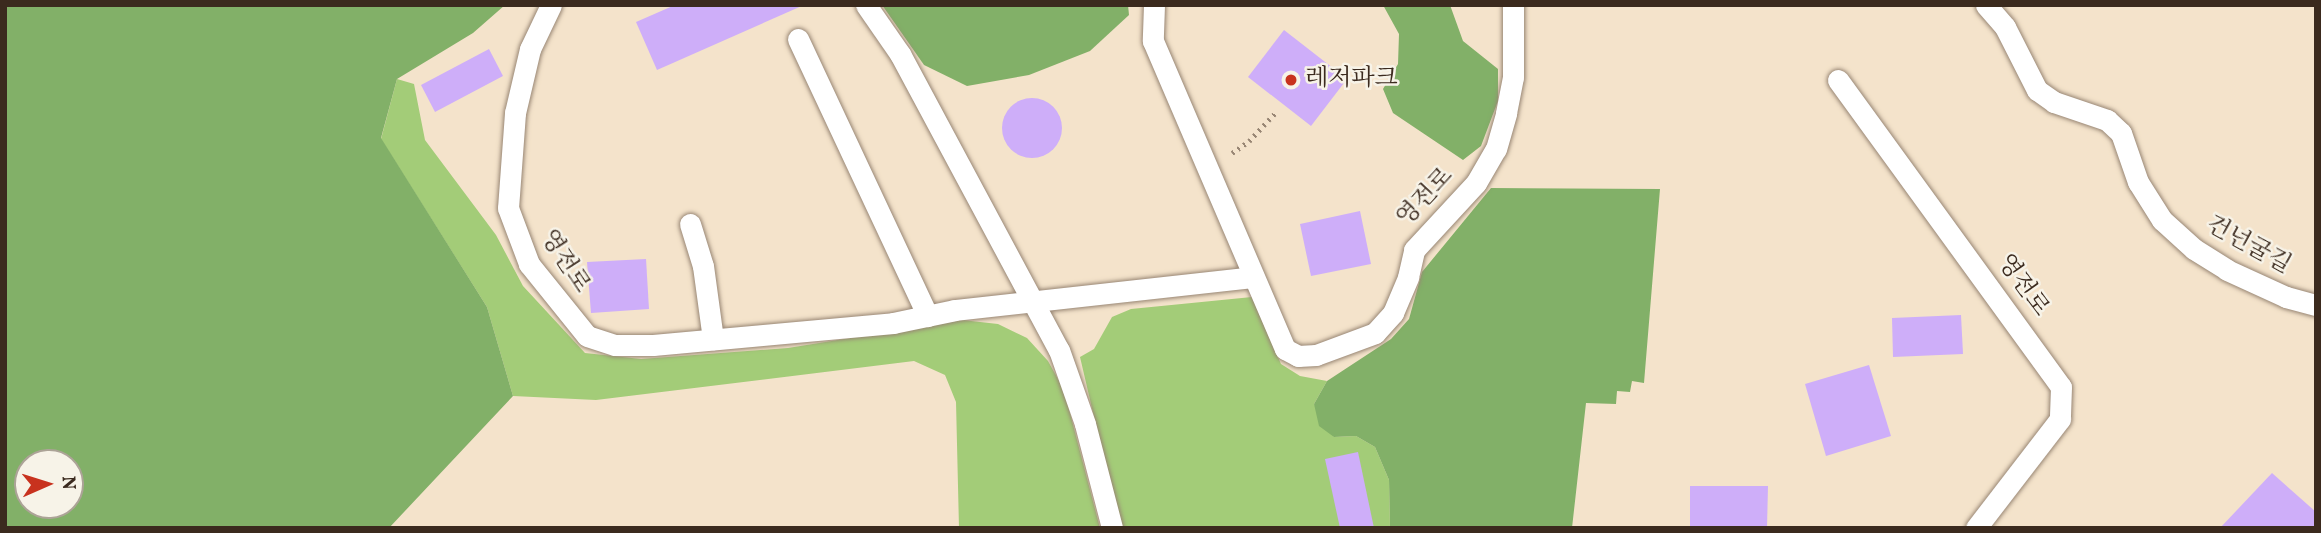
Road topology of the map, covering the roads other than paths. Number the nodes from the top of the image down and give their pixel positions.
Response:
1 (551, 5) edge
2 (866, 5) edge
3 (1154, 5) edge
4 (1513, 5) edge
5 (1986, 5) edge
6 (798, 39) dead end
7 (1838, 80) dead end
8 (690, 224) dead end
9 (1254, 277) junction
10 (1032, 302) junction
11 (2316, 305) edge
12 (928, 316) junction
13 (713, 339) junction
14 (1112, 528) edge
15 (1976, 528) edge

1 - 13 lane, 영전로
2 - 10 lane
3 - 9 lane, 영전로
4 - 9 lane, 영전로
5 - 11 lane, 건넌굴길
6 - 12 lane
7 - 15 lane, 영전로
8 - 13 lane
9 - 10 lane, 영전로
10 - 12 lane, 영전로
10 - 14 lane
12 - 13 lane, 영전로

